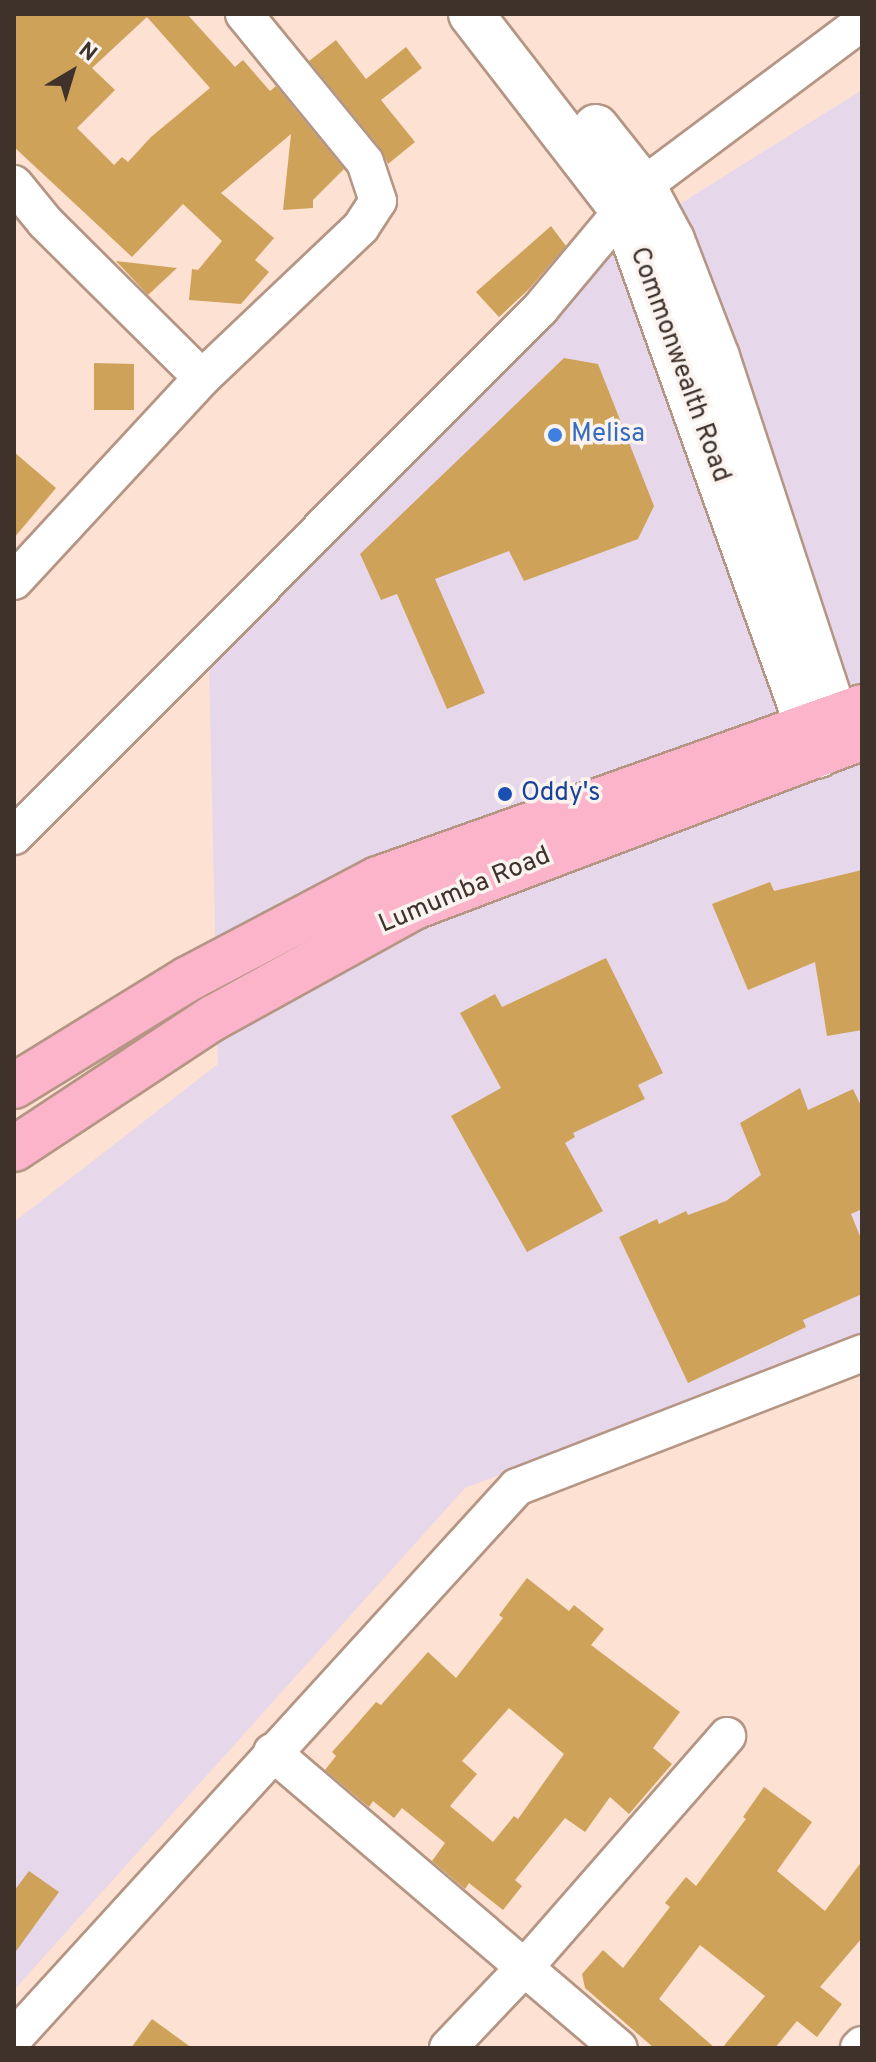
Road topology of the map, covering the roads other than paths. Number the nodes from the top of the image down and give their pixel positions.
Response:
1 (244, 14) edge
2 (471, 14) edge
3 (506, 14) edge
4 (862, 22) edge
5 (633, 199) junction
6 (22, 208) edge
7 (202, 378) junction
8 (14, 581) edge
9 (838, 730) edge
10 (14, 836) edge
11 (14, 1086) edge
12 (14, 1149) edge
13 (862, 1353) edge
14 (727, 1736) dead end
15 (272, 1752) junction
16 (525, 1967) junction
17 (14, 2038) edge
18 (448, 2048) edge
19 (619, 2048) edge

1 - 7 street
2 - 5 main road, Commonwealth Road
3 - 5 main road, Commonwealth Road
4 - 5 street
5 - 9 main road, Commonwealth Road
5 - 10 street
6 - 7 street
7 - 8 street
9 - 11 main road, Lumumba Road
9 - 12 main road, Lumumba Road
13 - 15 street
14 - 16 street
15 - 16 street
15 - 17 street
16 - 18 street
16 - 19 street

